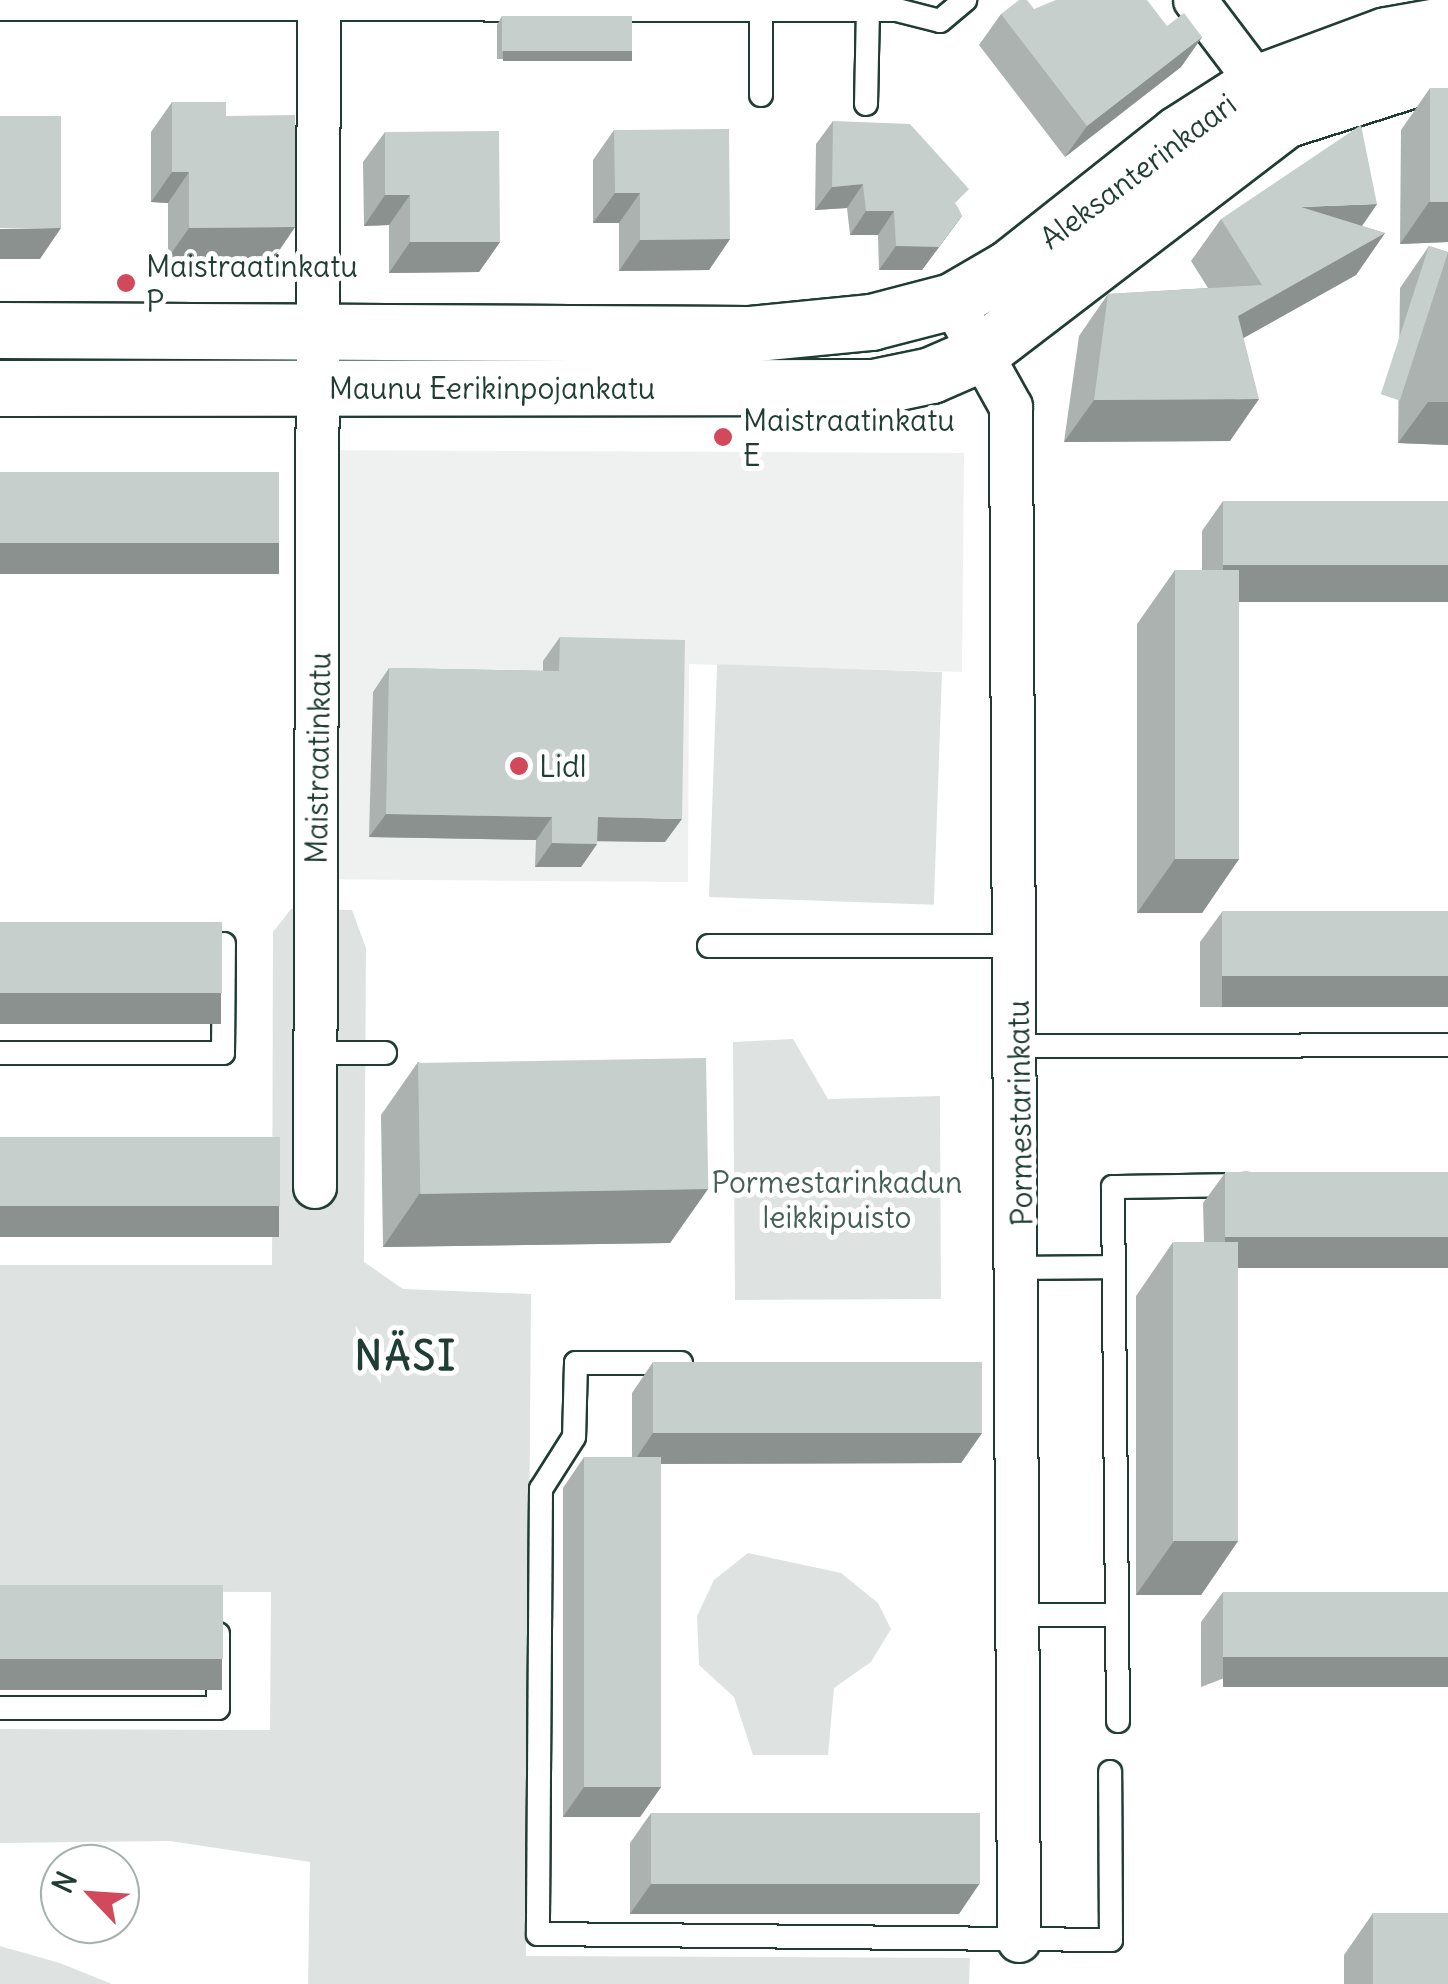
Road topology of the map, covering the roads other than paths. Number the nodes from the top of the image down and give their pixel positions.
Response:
1 (965, 0) edge
2 (1195, 0) edge
3 (319, 5) edge
4 (686, 5) edge
5 (0, 9) edge
6 (761, 10) junction
7 (868, 10) junction
8 (1448, 24) edge
9 (1448, 68) edge
10 (762, 95) dead end
11 (1272, 101) junction
12 (866, 104) dead end
13 (952, 302) junction
14 (0, 330) edge
15 (320, 330) junction
16 (978, 355) junction
17 (0, 388) edge
18 (319, 388) junction
19 (224, 944) edge
20 (708, 946) dead end
21 (1018, 946) junction
22 (1448, 1045) edge
23 (1019, 1046) junction
24 (0, 1053) edge
25 (316, 1053) junction
26 (385, 1053) dead end
27 (1271, 1185) edge
28 (315, 1187) dead end
29 (1114, 1267) junction
30 (1021, 1268) junction
31 (711, 1363) edge
32 (218, 1606) edge
33 (1020, 1615) junction
34 (1117, 1615) junction
35 (0, 1708) edge
36 (1118, 1721) dead end
37 (1110, 1772) dead end
38 (1019, 1941) junction

1 - 7 lane
2 - 11 street
3 - 4 lane
3 - 5 lane
3 - 15 street, Maistraatinkatu
4 - 6 lane
6 - 7 lane
6 - 10 lane
7 - 12 lane
8 - 11 street, Aleksanterinkaari
9 - 11 street, Aleksanterinkaari
11 - 13 street, Aleksanterinkaari
11 - 16 street, Aleksanterinkaari
13 - 15 street, Maunu Eerikinpojankatu
13 - 16 street, Pormestarinkatu
14 - 15 street, Maunu Eerikinpojankatu
15 - 18 street, Maistraatinkatu
16 - 18 street, Maunu Eerikinpojankatu
16 - 21 street, Pormestarinkatu
17 - 18 street, Maunu Eerikinpojankatu
18 - 25 street, Maistraatinkatu
19 - 24 lane
20 - 21 lane
21 - 23 street, Pormestarinkatu
22 - 23 lane
23 - 30 street, Pormestarinkatu
25 - 26 lane
25 - 28 street, Maistraatinkatu
27 - 29 lane
29 - 30 lane
29 - 34 lane
30 - 33 street, Pormestarinkatu
31 - 38 lane
32 - 35 lane
33 - 34 lane
33 - 38 street, Pormestarinkatu
34 - 36 lane
37 - 38 lane

